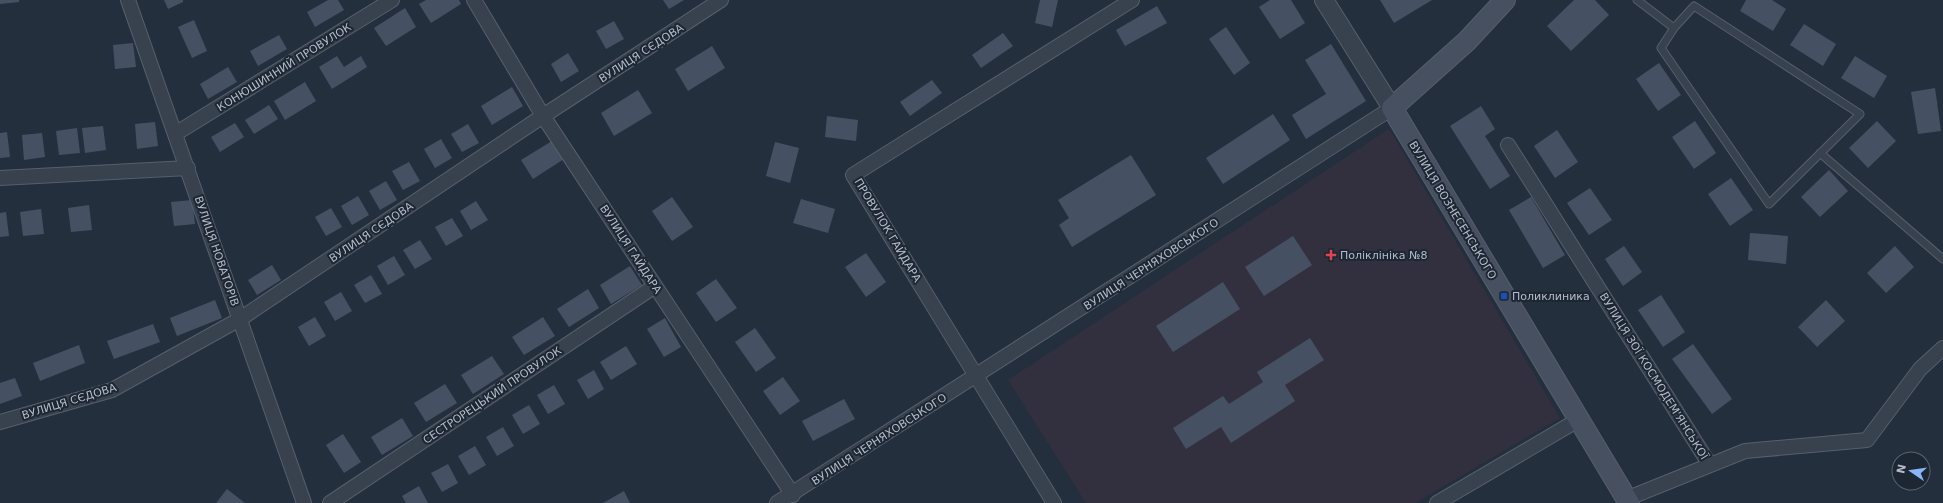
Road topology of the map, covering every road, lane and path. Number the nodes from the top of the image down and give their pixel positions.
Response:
1 (128, 0) edge
2 (392, 0) edge
3 (474, 0) edge
4 (721, 0) edge
5 (1132, 0) edge
6 (1324, 0) edge
7 (1505, 0) edge
8 (1637, 0) edge
9 (1674, 28) junction
10 (1392, 108) junction
11 (544, 116) junction
12 (175, 134) junction
13 (1508, 145) dead end
14 (1820, 153) junction
15 (188, 168) junction
16 (0, 178) edge
17 (1943, 259) edge
18 (655, 286) junction
19 (240, 319) junction
20 (1943, 348) edge
21 (977, 376) junction
22 (1578, 420) junction
23 (0, 422) edge
24 (1710, 466) junction
25 (792, 495) junction
26 (1624, 496) edge
27 (304, 503) edge
28 (330, 503) edge
29 (777, 503) edge
30 (1054, 503) edge
31 (1437, 503) edge

1 - 12 street, ВУЛИЦЯ НОВАТОРІВ
2 - 12 street, КОНЮШИННИЙ ПРОВУЛОК
3 - 11 street, ВУЛИЦЯ ГАЙДАРА
4 - 11 street, ВУЛИЦЯ СЄДОВА
5 - 21 street, ПРОВУЛОК ГАЙДАРА
6 - 10 street, ВУЛИЦЯ ВОЗНЕСЕНСЬКОГО
7 - 10 main road, ВУЛИЦЯ ЧЕРНЯХОВСЬКОГО
8 - 9 lane
9 - 14 lane
9 - 14 lane
10 - 21 street, ВУЛИЦЯ ЧЕРНЯХОВСЬКОГО
10 - 22 main road, ВУЛИЦЯ ВОЗНЕСЕНСЬКОГО
11 - 18 street, ВУЛИЦЯ ГАЙДАРА
11 - 19 street, ВУЛИЦЯ СЄДОВА
12 - 15 street, ВУЛИЦЯ НОВАТОРІВ
13 - 24 street, ВУЛИЦЯ ЗОЇ КОСМОДЕМ'ЯНСЬКОЇ
14 - 17 lane
15 - 16 street
15 - 19 street, ВУЛИЦЯ НОВАТОРІВ
18 - 25 street, ВУЛИЦЯ ГАЙДАРА
18 - 28 street, СЕСТРОРЕЦЬКИЙ ПРОВУЛОК
19 - 23 street, ВУЛИЦЯ СЄДОВА
19 - 27 street, ВУЛИЦЯ НОВАТОРІВ
20 - 24 street, ВУЛИЦЯ ЗОЇ КОСМОДЕМ'ЯНСЬКОЇ
21 - 25 street, ВУЛИЦЯ ЧЕРНЯХОВСЬКОГО
21 - 30 street, ПРОВУЛОК ГАЙДАРА
22 - 26 main road, ВУЛИЦЯ ВОЗНЕСЕНСЬКОГО
22 - 31 street
24 - 26 street, ВУЛИЦЯ ЗОЇ КОСМОДЕМ'ЯНСЬКОЇ
25 - 29 street, ВУЛИЦЯ ЧЕРНЯХОВСЬКОГО

